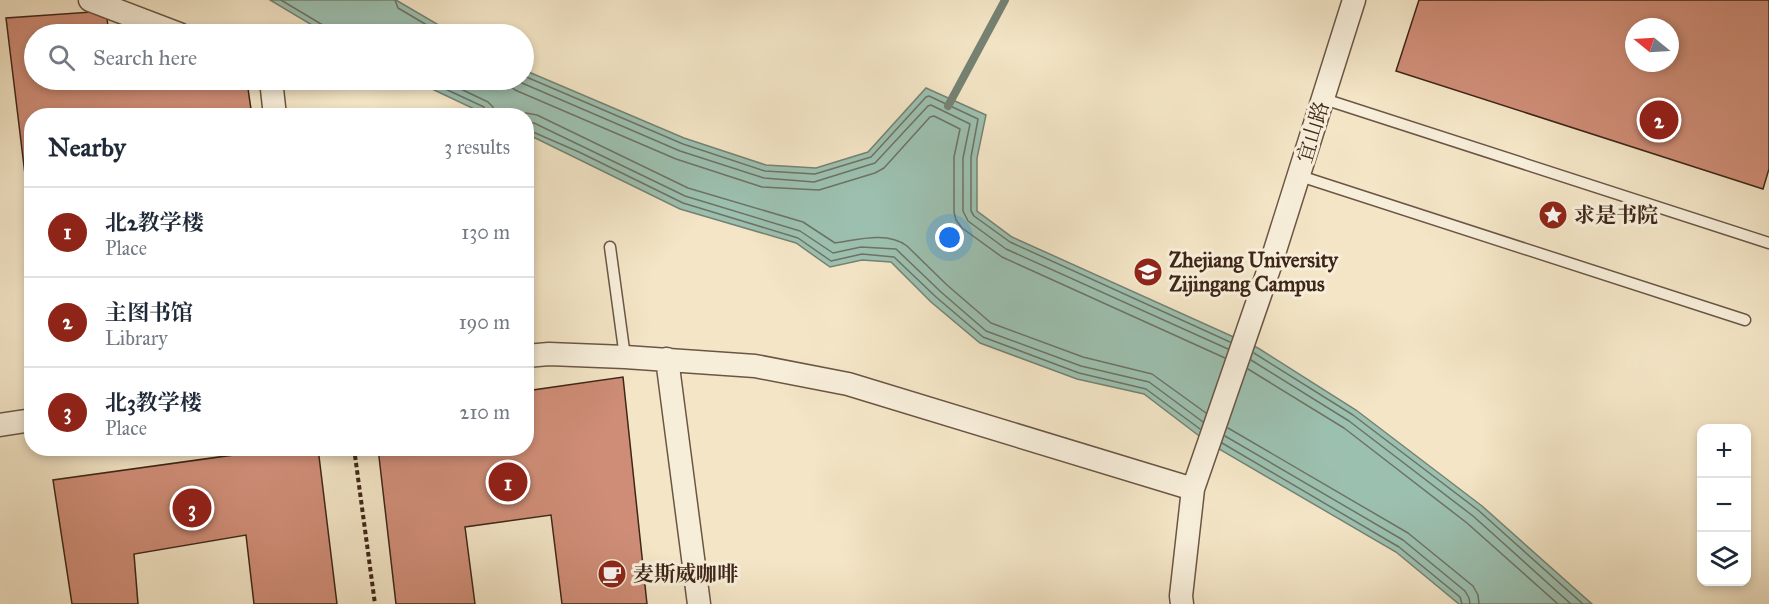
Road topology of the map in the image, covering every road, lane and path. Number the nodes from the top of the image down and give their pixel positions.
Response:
1 (90, 0) edge
2 (1354, 0) edge
3 (153, 24) edge
4 (272, 90) edge
5 (1324, 99) junction
6 (274, 108) edge
7 (1300, 176) junction
8 (1769, 243) edge
9 (610, 247) dead end
10 (1745, 320) dead end
11 (534, 355) edge
12 (625, 357) junction
13 (667, 358) junction
14 (24, 421) edge
15 (0, 424) edge
16 (355, 456) edge
17 (1196, 481) junction
18 (375, 604) edge
19 (699, 604) edge
20 (1182, 604) edge

1 - 3 street
2 - 5 street, 宜山路
4 - 6 street
5 - 7 street, 宜山路
5 - 8 lane
7 - 10 lane
7 - 17 street, 宜山路
9 - 12 lane
11 - 12 street
12 - 13 street
13 - 17 street
13 - 19 street
14 - 15 street
16 - 18 path
17 - 20 street, 宜山路

